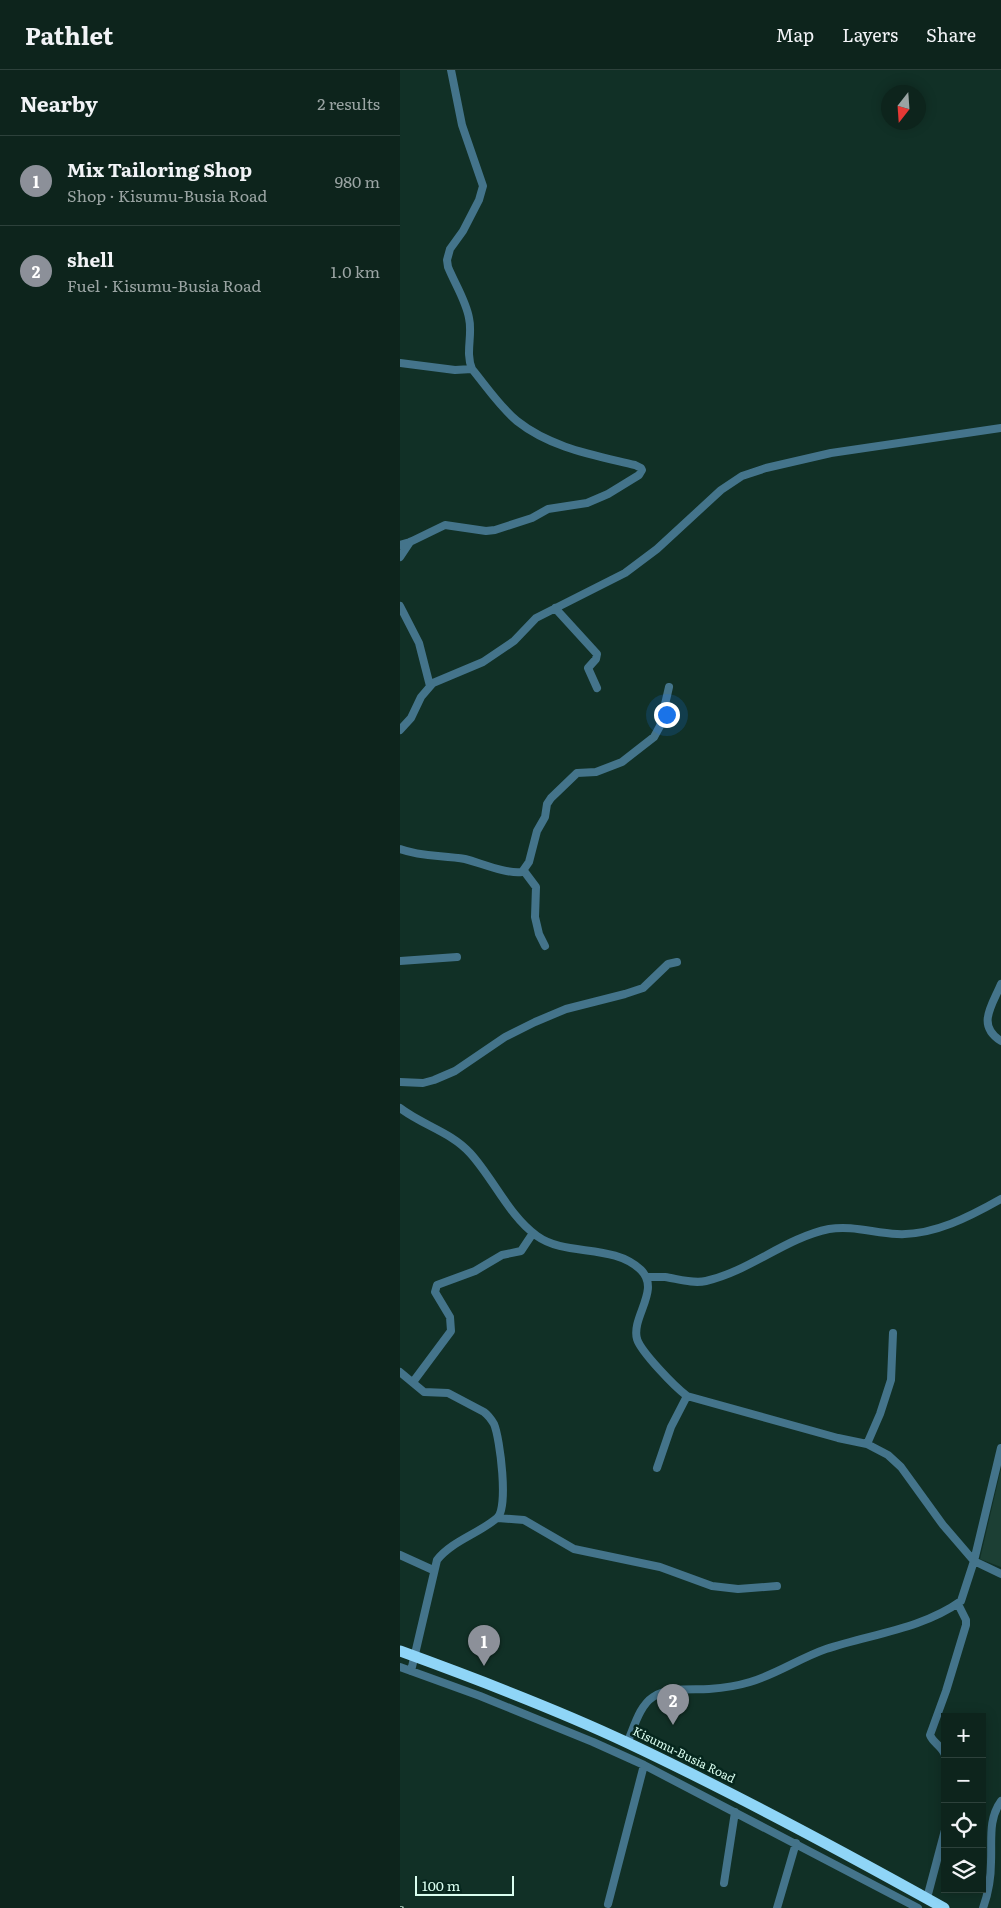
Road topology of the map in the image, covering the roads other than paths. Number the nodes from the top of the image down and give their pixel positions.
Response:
1 (451, 70) edge
2 (400, 363) edge
3 (472, 369) junction
4 (1001, 428) edge
5 (410, 542) junction
6 (400, 545) edge
7 (400, 557) edge
8 (400, 606) edge
9 (555, 608) junction
10 (430, 686) junction
11 (669, 687) dead end
12 (597, 688) dead end
13 (400, 730) edge
14 (400, 849) edge
15 (524, 871) junction
16 (545, 946) dead end
17 (456, 957) dead end
18 (400, 961) edge
19 (677, 962) dead end
20 (1001, 984) edge
21 (1001, 1041) edge
22 (400, 1082) edge
23 (400, 1108) edge
24 (1001, 1199) edge
25 (534, 1233) junction
26 (646, 1277) junction
27 (894, 1333) dead end
28 (400, 1372) edge
29 (413, 1382) junction
30 (687, 1396) junction
31 (867, 1444) junction
32 (1001, 1448) edge
33 (657, 1468) dead end
34 (498, 1518) junction
35 (400, 1556) edge
36 (974, 1561) junction
37 (433, 1570) junction
38 (1001, 1574) edge
39 (777, 1586) dead end
40 (958, 1604) junction
41 (400, 1651) edge
42 (415, 1656) junction
43 (400, 1667) edge
44 (411, 1671) junction
45 (628, 1742) junction
46 (941, 1748) edge
47 (644, 1765) junction
48 (1001, 1801) edge
49 (735, 1812) junction
50 (796, 1843) junction
51 (941, 1844) edge
52 (724, 1883) dead end
53 (926, 1898) junction
54 (608, 1904) dead end
55 (777, 1908) edge
56 (918, 1908) edge
57 (944, 1908) edge
58 (983, 1908) edge

1 - 3 street
2 - 3 street
3 - 5 street
4 - 9 street
5 - 6 street
5 - 7 street
8 - 10 street
9 - 10 street
9 - 12 street
10 - 13 street
11 - 15 street
14 - 15 street
15 - 16 street
17 - 18 street
19 - 22 street
20 - 21 street
23 - 25 street
24 - 26 street
25 - 26 street
25 - 29 street
26 - 30 street
27 - 31 street
28 - 29 street
29 - 34 street
30 - 31 street
30 - 33 street
31 - 36 street
32 - 36 street
34 - 37 street
34 - 39 street
35 - 37 street
36 - 38 street
36 - 40 street
37 - 42 street
40 - 45 street
40 - 46 street
41 - 42 highway, Kisumu-Busia Road
42 - 44 street
42 - 45 highway, Kisumu-Busia Road
43 - 44 street
44 - 47 street
45 - 53 highway, Kisumu-Busia Road
47 - 49 street
47 - 54 street
48 - 58 street
49 - 50 street
49 - 52 street
50 - 55 street
50 - 56 street
51 - 53 street
53 - 57 highway, Kisumu-Busia Road

